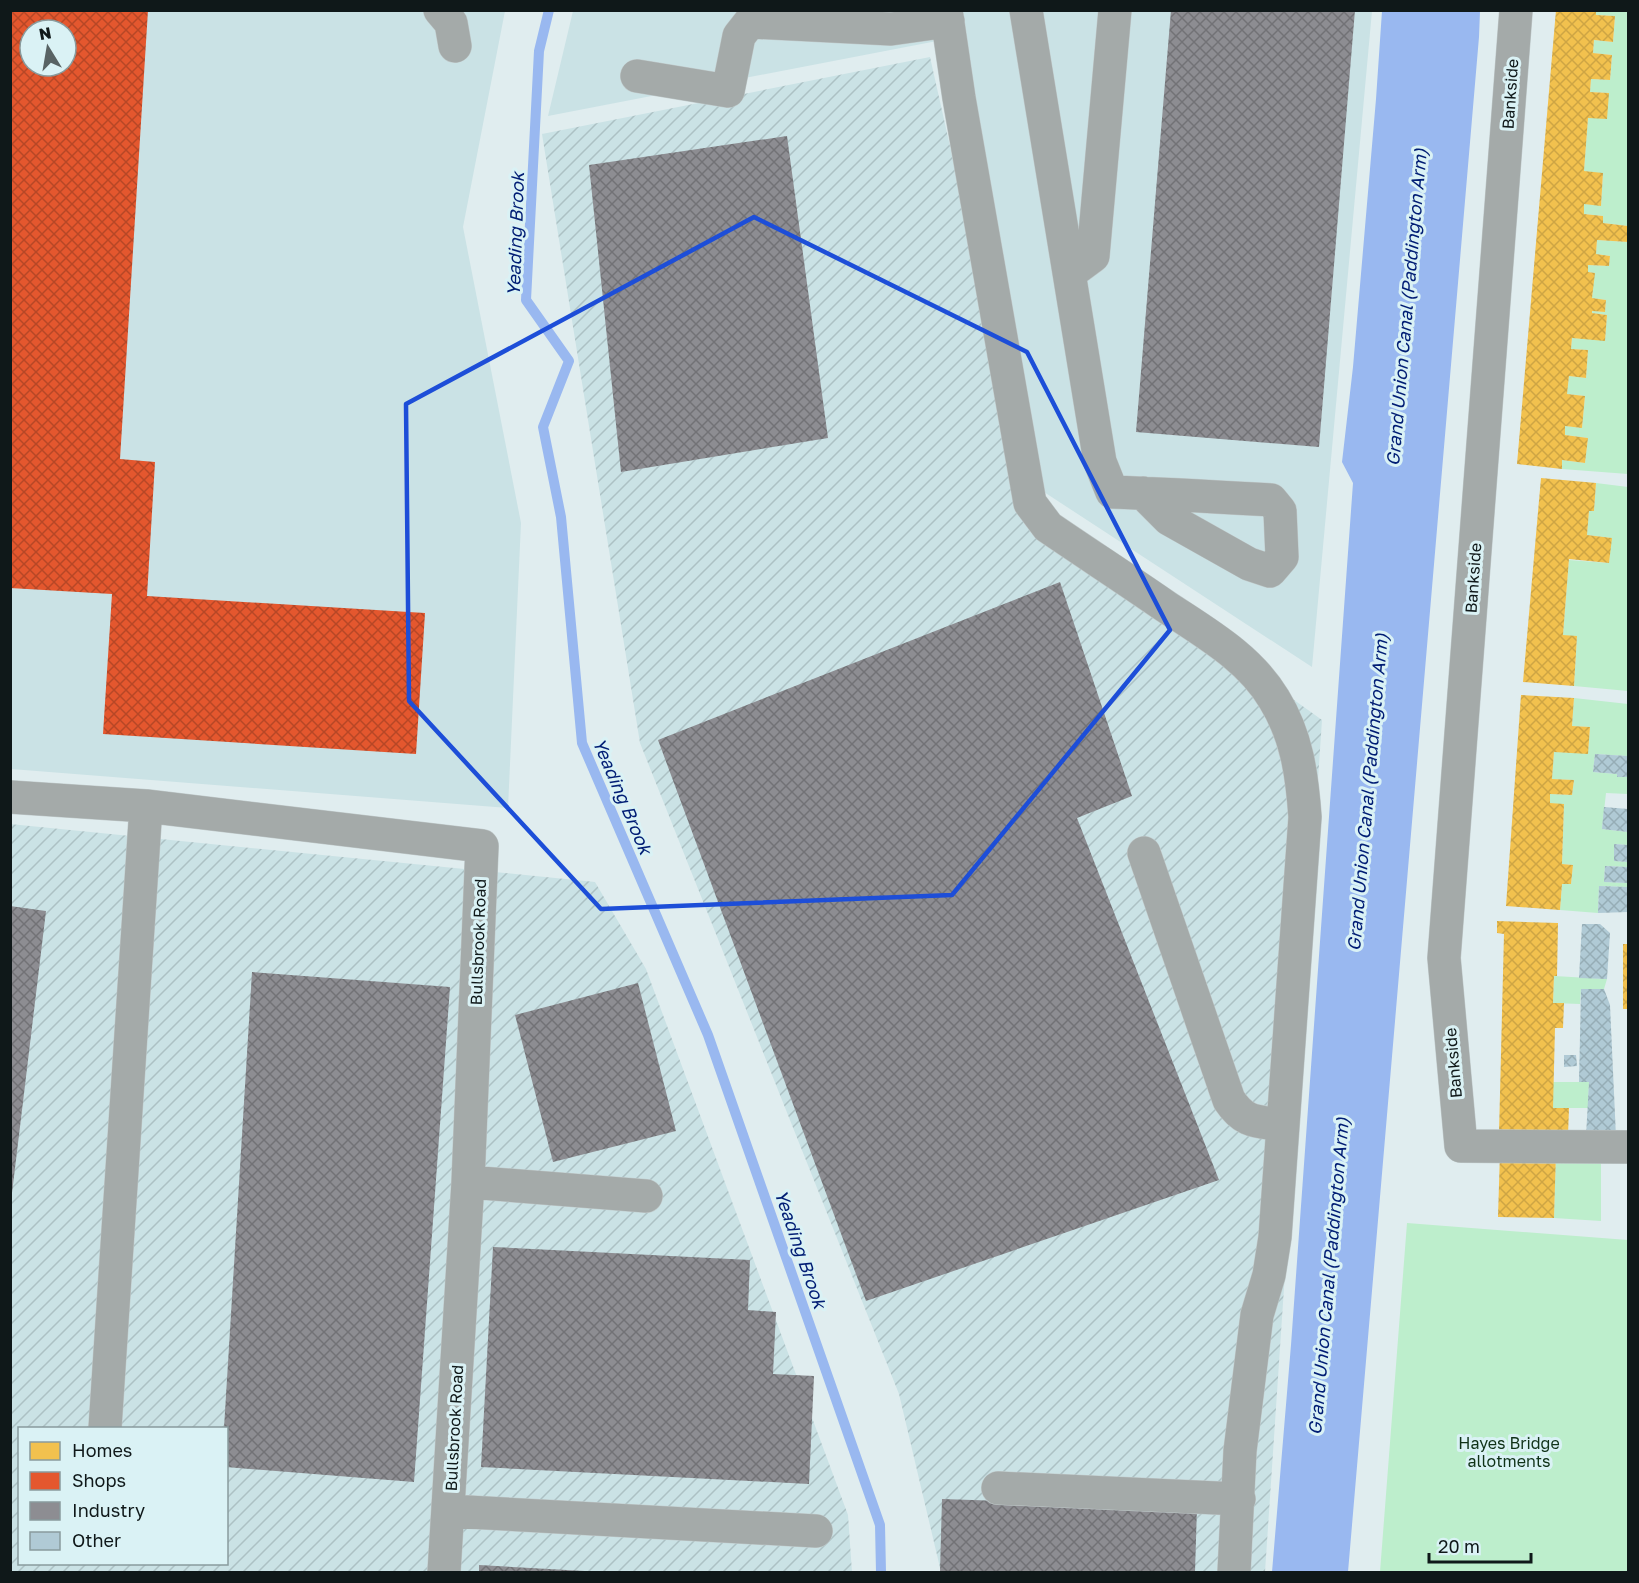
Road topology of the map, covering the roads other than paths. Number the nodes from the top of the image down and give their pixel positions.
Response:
1 (440, 10) edge
2 (1026, 10) edge
3 (1115, 10) edge
4 (1516, 10) edge
5 (947, 16) edge
6 (455, 46) dead end
7 (637, 76) dead end
8 (1100, 163) junction
9 (1053, 170) junction
10 (1070, 273) junction
11 (1143, 493) dead end
12 (10, 797) edge
13 (147, 806) junction
14 (1144, 853) dead end
15 (1283, 1125) junction
16 (1629, 1147) edge
17 (468, 1182) junction
18 (646, 1196) dead end
19 (105, 1427) edge
20 (998, 1488) dead end
21 (1239, 1499) junction
22 (449, 1511) junction
23 (816, 1531) dead end
24 (444, 1572) edge
25 (1234, 1572) edge

1 - 6 street
2 - 9 street
3 - 8 street
4 - 16 street, Bankside
5 - 7 street
5 - 15 street
8 - 9 street
8 - 10 street
9 - 10 street
10 - 11 street
12 - 13 street, Bullsbrook Road
13 - 17 street, Bullsbrook Road
13 - 19 street
14 - 15 street
15 - 21 street
17 - 18 street
17 - 22 street, Bullsbrook Road
20 - 21 street
21 - 25 street
22 - 23 street, Bullsbrook Road
22 - 24 street, Bullsbrook Road

